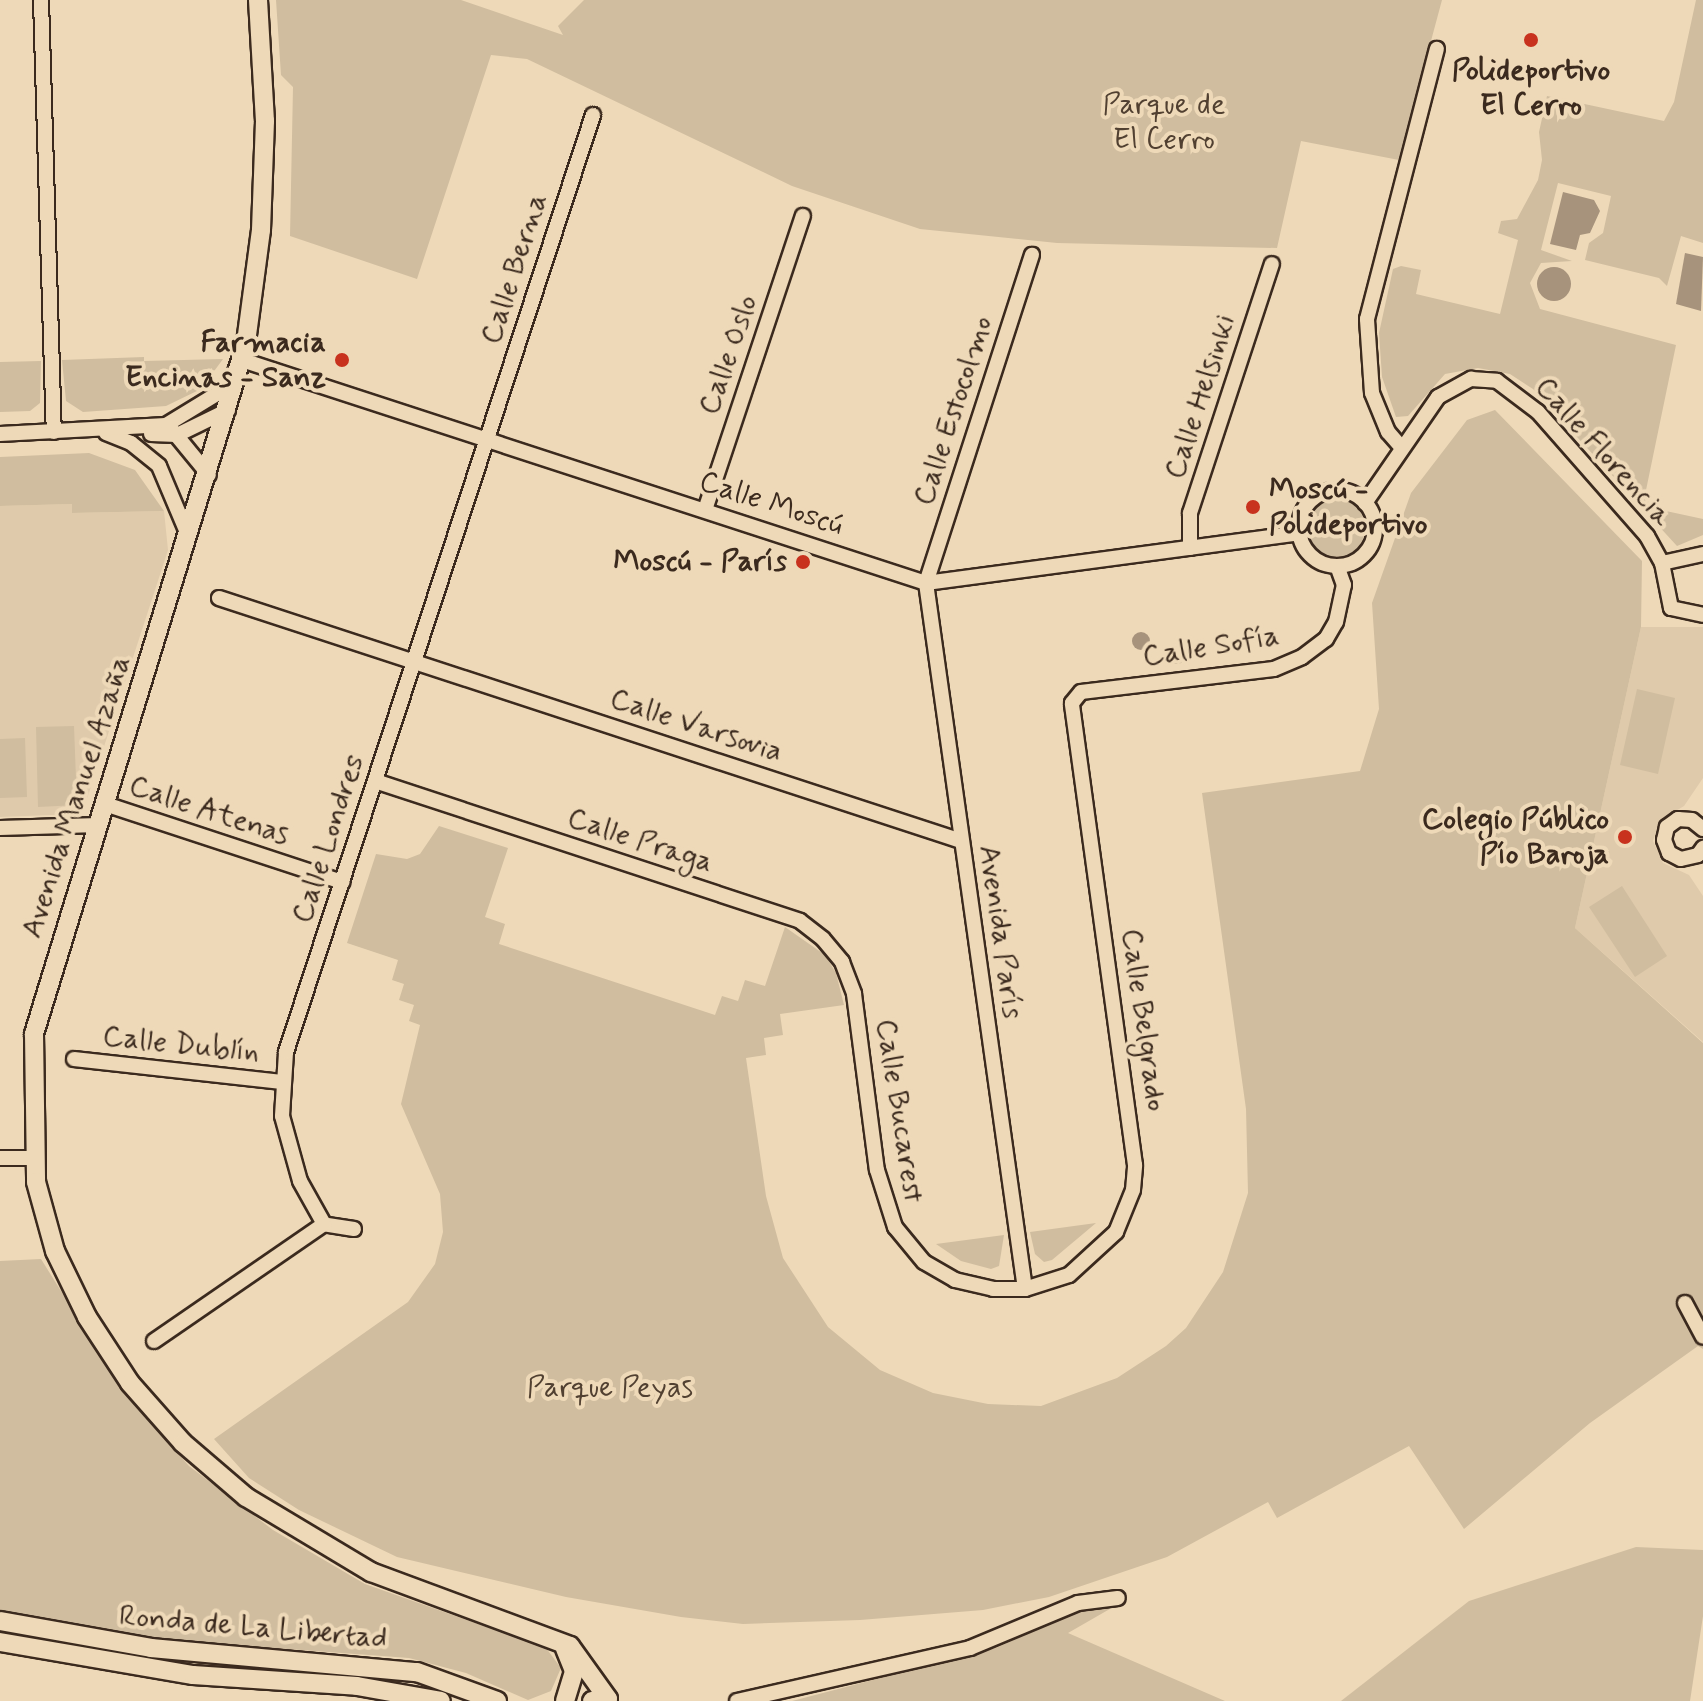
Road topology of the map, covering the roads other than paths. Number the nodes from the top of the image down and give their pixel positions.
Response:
1 (41, 0) edge
2 (258, 0) edge
3 (1437, 49) dead end
4 (593, 115) dead end
5 (803, 216) dead end
6 (1032, 255) dead end
7 (1272, 264) dead end
8 (242, 360) junction
9 (228, 410) junction
10 (98, 430) junction
11 (172, 430) junction
12 (54, 432) junction
13 (0, 434) edge
14 (487, 440) junction
15 (1402, 448) junction
16 (209, 475) junction
17 (1365, 503) junction
18 (705, 510) junction
19 (1299, 533) junction
20 (189, 539) junction
21 (1190, 548) junction
22 (1703, 554) edge
23 (1662, 563) junction
24 (1337, 566) junction
25 (926, 583) junction
26 (219, 598) dead end
27 (1703, 615) edge
28 (414, 661) junction
29 (1072, 703) joint
30 (375, 781) junction
31 (105, 804) junction
32 (1701, 822) edge
33 (98, 825) junction
34 (0, 828) edge
35 (961, 841) junction
36 (1701, 855) edge
37 (342, 882) junction
38 (854, 994) joint
39 (74, 1059) dead end
40 (282, 1082) junction
41 (0, 1158) edge
42 (34, 1158) junction
43 (324, 1224) junction
44 (354, 1229) dead end
45 (1025, 1289) junction
46 (1685, 1303) dead end
47 (1703, 1337) edge
48 (154, 1341) dead end
49 (1118, 1598) dead end
50 (0, 1621) edge
51 (556, 1638) junction
52 (0, 1642) edge
53 (793, 1691) junction
54 (608, 1700) edge
55 (441, 1701) edge
56 (497, 1701) edge
57 (565, 1701) edge
58 (737, 1701) edge
59 (763, 1701) edge

1 - 12 street
2 - 8 street, Avenida Manuel Azaña
3 - 15 street
4 - 14 street, Calle Berna
5 - 18 street, Calle Oslo
6 - 25 street, Calle Estocolmo
7 - 21 street, Calle Helsinki
8 - 9 street, Avenida Manuel Azaña
8 - 11 street
8 - 14 street, Calle Moscú
9 - 11 street
9 - 16 street, Avenida Manuel Azaña
10 - 11 street
10 - 12 street
10 - 20 street
11 - 16 street
12 - 13 street
14 - 18 street, Calle Moscú
14 - 28 street, Calle Londres
15 - 17 street, Calle Florencia
15 - 23 street, Calle Florencia
16 - 20 street, Avenida Manuel Azaña
17 - 19 street
17 - 24 street
18 - 25 street, Calle Moscú
19 - 21 street, Calle Moscú
19 - 24 street
20 - 31 street, Avenida Manuel Azaña
21 - 25 street, Calle Moscú
22 - 23 street
23 - 27 street, Calle Florencia
24 - 29 street, Calle Sofía
25 - 35 street, Avenida París
26 - 28 street, Calle Varsovia
28 - 30 street, Calle Londres
28 - 35 street, Calle Varsovia
29 - 45 street, Calle Belgrado
30 - 37 street, Calle Londres
30 - 38 street, Calle Praga
31 - 33 street, Avenida Manuel Azaña
31 - 37 street, Calle Atenas
32 - 36 street
33 - 34 street
33 - 42 street, Avenida Manuel Azaña
35 - 45 street, Avenida París
37 - 40 street, Calle Londres
38 - 45 street, Calle Bucarest
39 - 40 street, Calle Dublín
40 - 43 street, Calle Londres
41 - 42 street
42 - 51 street, Avenida Manuel Azaña
43 - 44 street
43 - 48 street
46 - 47 street
49 - 53 street
50 - 56 street, Ronda de La Libertad
51 - 54 street, Avenida Manuel Azaña
51 - 57 street
52 - 55 street, Ronda de La Libertad
53 - 58 street
53 - 59 street

